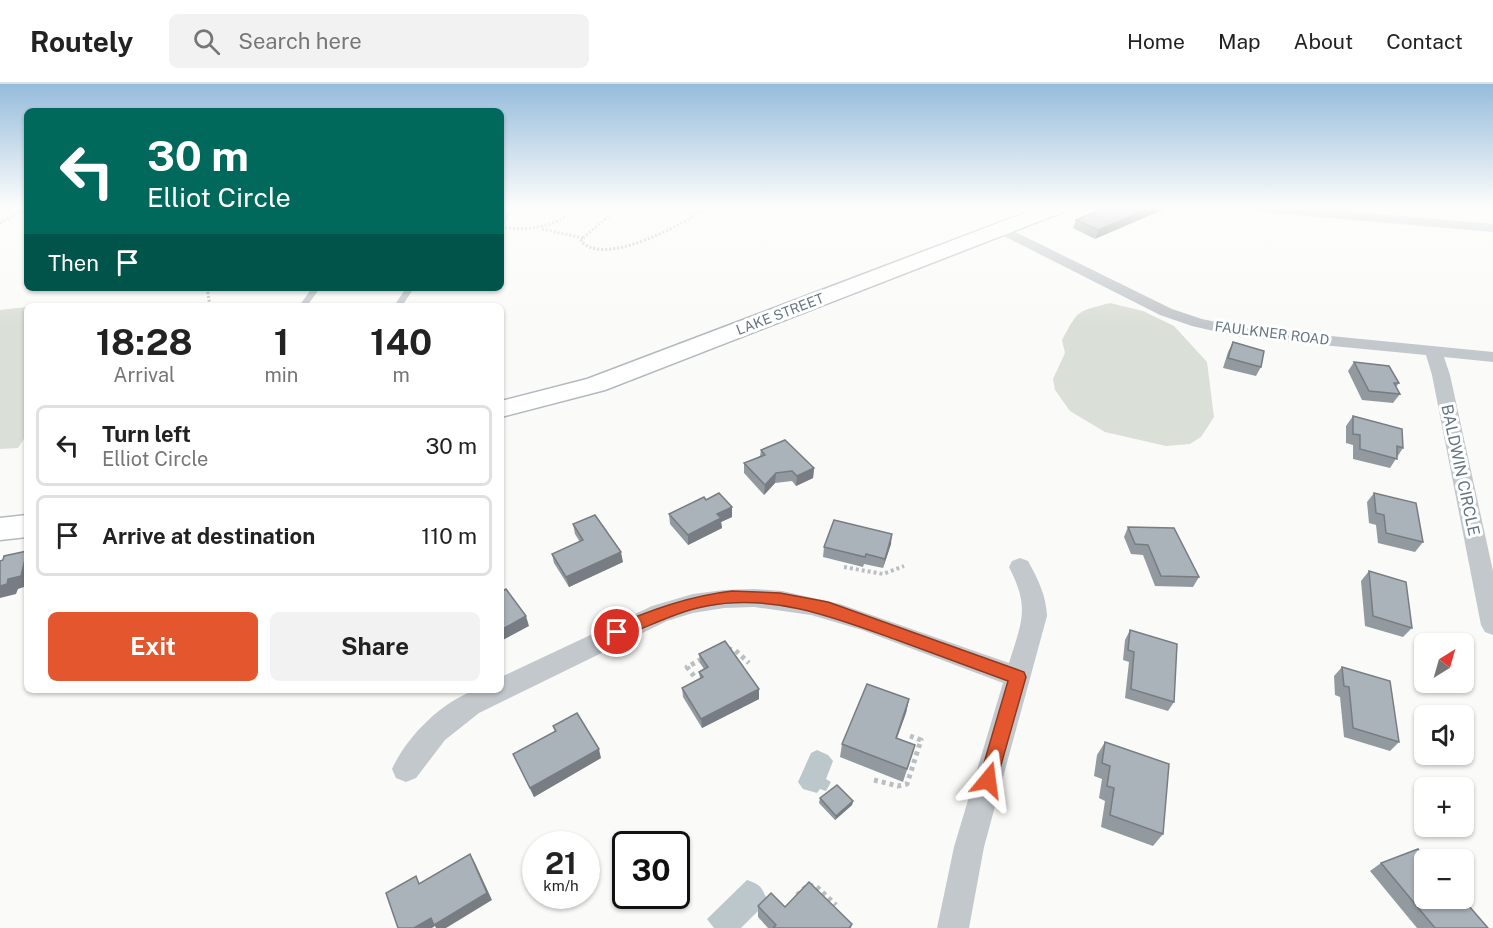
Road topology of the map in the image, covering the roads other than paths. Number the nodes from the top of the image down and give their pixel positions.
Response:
1 (953, 247) edge
2 (1037, 247) edge
3 (1433, 351) junction
4 (1493, 357) edge
5 (504, 407) edge
6 (24, 526) edge
7 (0, 529) edge
8 (1020, 567) dead end
9 (1493, 625) edge
10 (1018, 677) junction
11 (504, 687) edge
12 (492, 693) edge
13 (406, 769) dead end
14 (953, 928) edge

1 - 5 main road, LAKE STREET
2 - 3 street, FAULKNER ROAD
3 - 4 street, FAULKNER ROAD
3 - 9 street, BALDWIN CIRCLE
6 - 7 main road
8 - 10 street
10 - 11 street
10 - 14 street
12 - 13 street

